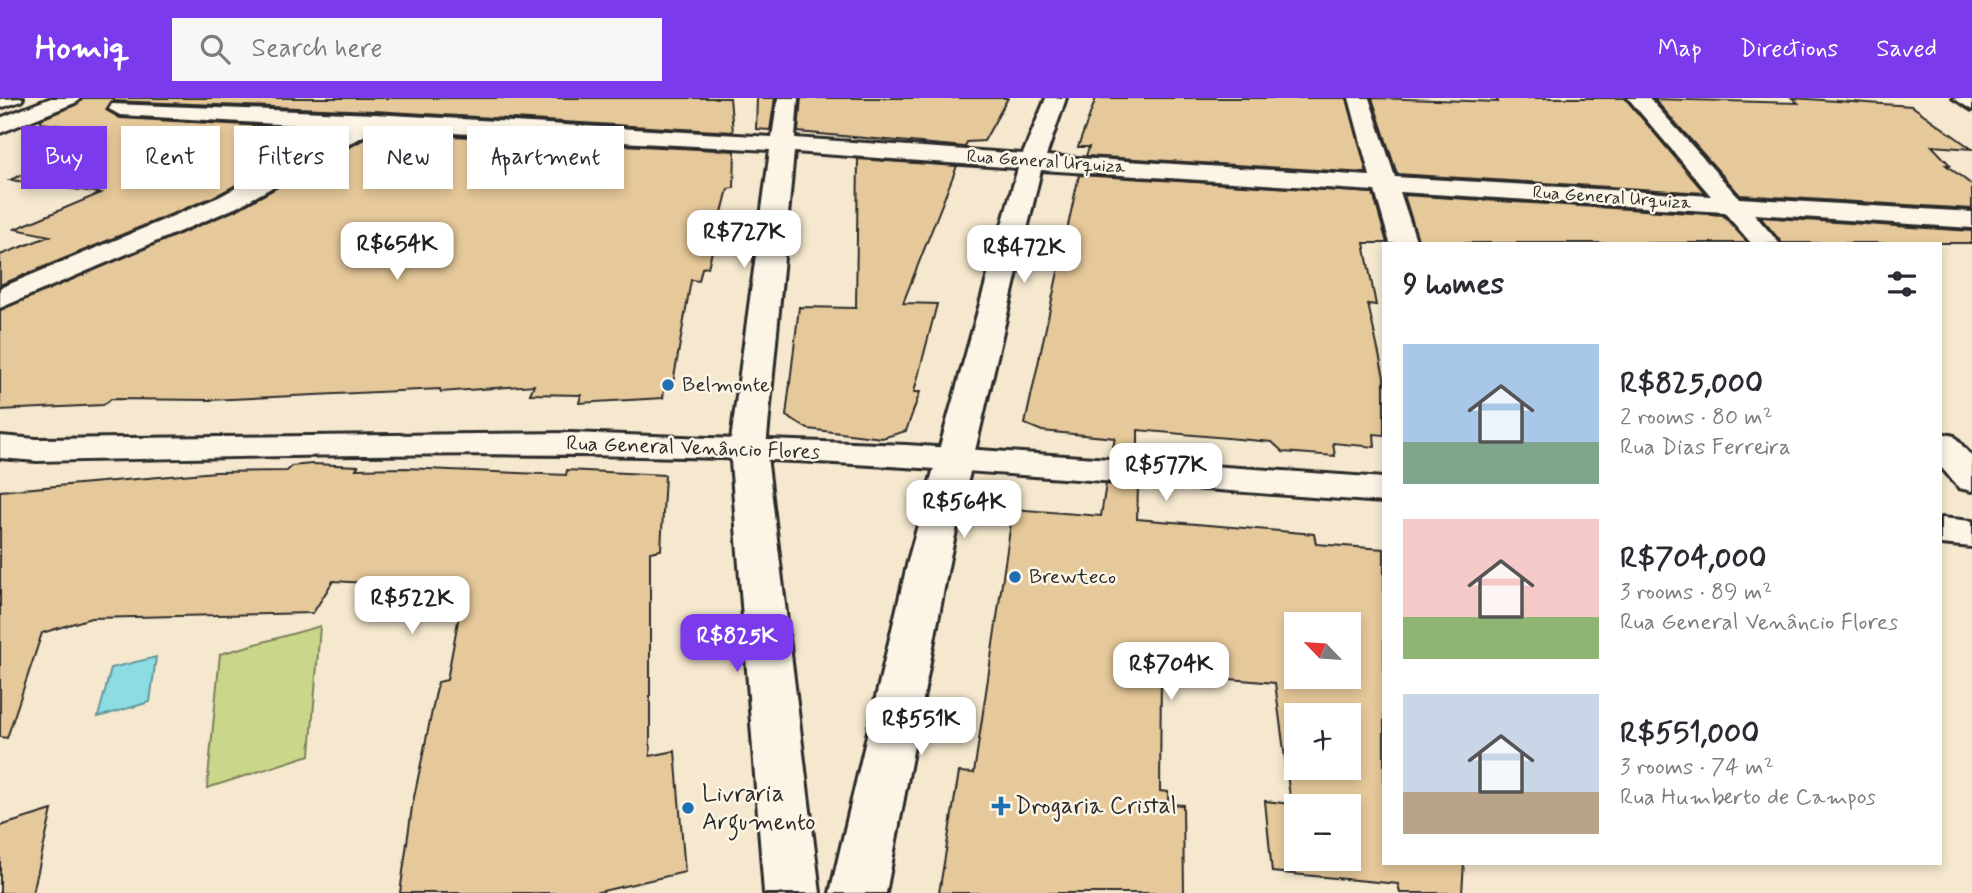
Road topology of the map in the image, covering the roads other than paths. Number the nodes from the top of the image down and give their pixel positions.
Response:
1 (16, 98) edge
2 (70, 98) edge
3 (416, 98) edge
4 (788, 98) edge
5 (1056, 98) edge
6 (1359, 98) edge
7 (1638, 98) edge
8 (1963, 98) edge
9 (0, 104) edge
10 (1972, 104) edge
11 (120, 109) dead end
12 (372, 122) junction
13 (0, 126) edge
14 (782, 144) junction
15 (1031, 162) junction
16 (1385, 184) junction
17 (1732, 205) junction
18 (1972, 220) edge
19 (1403, 242) edge
20 (1764, 242) edge
21 (0, 299) edge
22 (1942, 445) edge
23 (0, 447) edge
24 (748, 448) junction
25 (952, 458) junction
26 (1972, 480) edge
27 (1382, 490) edge
28 (1942, 531) edge
29 (1972, 534) edge
30 (792, 893) edge
31 (858, 893) edge

1 - 9 lane
2 - 13 street
3 - 12 street
4 - 14 street
5 - 15 street
6 - 16 street
7 - 17 street
8 - 10 street
11 - 12 street, Rua General Urquiza
12 - 14 street, Rua General Urquiza
12 - 21 street
14 - 15 street, Rua General Urquiza
14 - 24 street
15 - 16 street, Rua General Urquiza
15 - 25 street
16 - 17 street, Rua General Urquiza
16 - 19 street
17 - 18 street, Rua General Urquiza
17 - 20 street
22 - 26 street
23 - 24 street, Rua General Venâncio Flores
24 - 25 street, Rua General Venâncio Flores
24 - 30 street
25 - 27 street, Rua General Venâncio Flores
25 - 31 street
28 - 29 street

